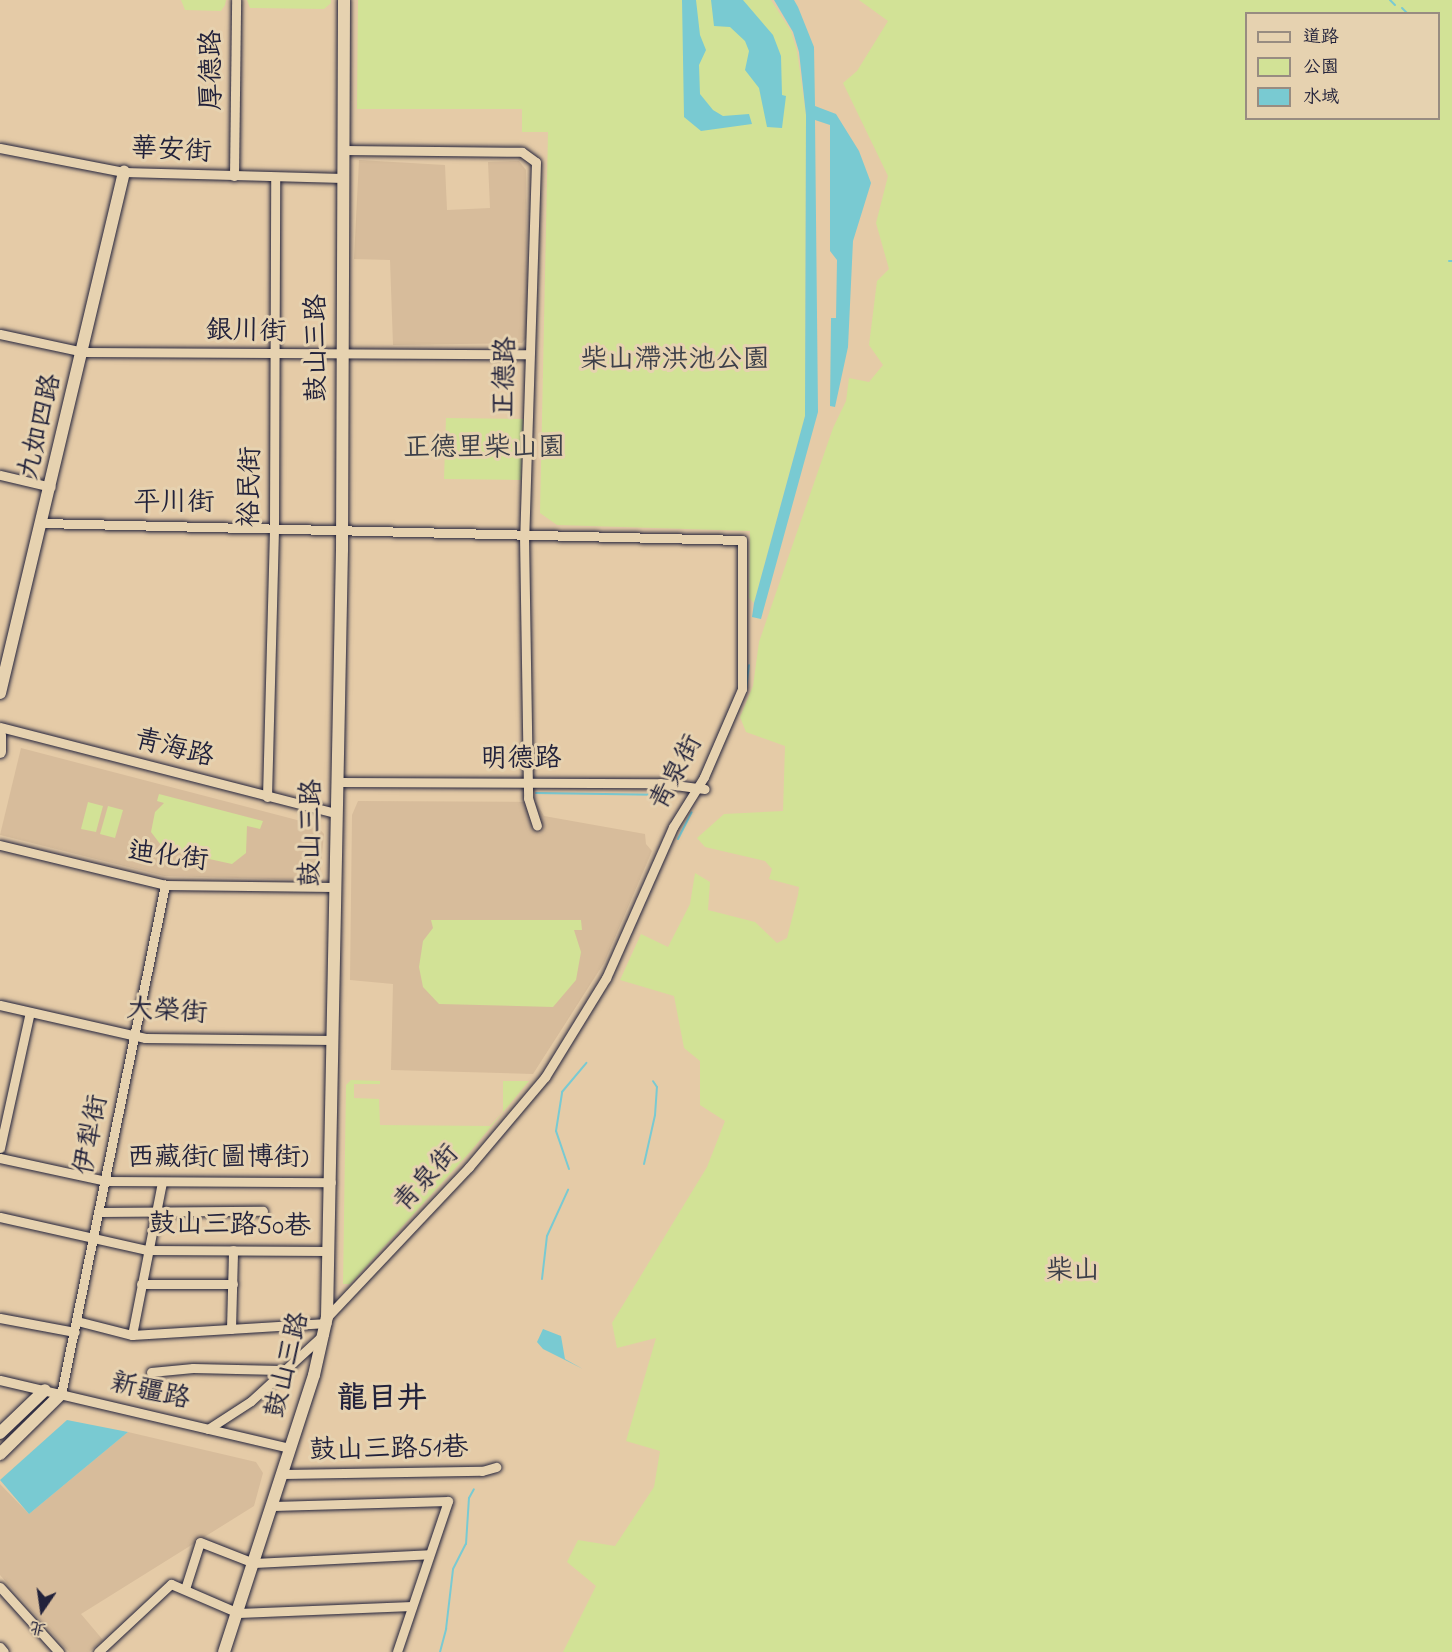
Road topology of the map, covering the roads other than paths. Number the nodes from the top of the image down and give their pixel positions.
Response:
1 (236, 0) edge
2 (344, 0) edge
3 (0, 148) edge
4 (343, 150) junction
5 (124, 172) junction
6 (234, 176) junction
7 (275, 177) junction
8 (343, 178) junction
9 (0, 334) edge
10 (83, 352) junction
11 (529, 354) junction
12 (275, 355) junction
13 (342, 356) junction
14 (0, 475) edge
15 (51, 487) junction
16 (42, 523) junction
17 (274, 528) junction
18 (342, 529) junction
19 (524, 535) junction
20 (1, 686) edge
21 (0, 727) edge
22 (0, 735) edge
23 (0, 752) edge
24 (337, 782) junction
25 (528, 782) junction
26 (701, 789) junction
27 (267, 796) junction
28 (336, 813) junction
29 (537, 826) dead end
30 (0, 845) edge
31 (165, 885) junction
32 (334, 887) junction
33 (0, 1005) edge
34 (30, 1012) junction
35 (135, 1036) junction
36 (333, 1040) junction
37 (0, 1148) edge
38 (0, 1158) edge
39 (106, 1180) junction
40 (162, 1182) junction
41 (331, 1182) junction
42 (156, 1211) junction
43 (263, 1211) dead end
44 (100, 1212) junction
45 (0, 1217) edge
46 (95, 1236) junction
47 (147, 1250) junction
48 (233, 1250) junction
49 (329, 1251) junction
50 (141, 1284) junction
51 (233, 1284) junction
52 (0, 1318) edge
53 (77, 1321) junction
54 (327, 1324) junction
55 (231, 1329) junction
56 (75, 1332) junction
57 (132, 1335) junction
58 (280, 1370) junction
59 (151, 1372) dead end
60 (0, 1380) edge
61 (45, 1390) junction
62 (61, 1394) junction
63 (208, 1429) junction
64 (0, 1433) edge
65 (290, 1448) junction
66 (0, 1454) edge
67 (496, 1467) dead end
68 (283, 1474) junction
69 (273, 1506) junction
70 (429, 1554) junction
71 (254, 1563) junction
72 (185, 1588) junction
73 (2, 1591) edge
74 (412, 1606) junction
75 (238, 1613) junction
76 (0, 1647) edge
77 (4, 1652) edge
78 (59, 1652) edge
79 (99, 1652) edge
80 (224, 1652) edge
81 (397, 1652) edge

1 - 6 street, 厚德路
2 - 4 street, 鼓山三路
3 - 5 street, 華安街
4 - 8 street, 鼓山三路
4 - 11 street, 正德路
5 - 6 street, 華安街
5 - 10 street, 九如四路
6 - 7 street, 華安街
7 - 8 street, 華安街
7 - 12 street, 裕民街
8 - 13 street, 鼓山三路
9 - 10 street, 銀川街
10 - 12 street, 銀川街
10 - 15 street, 九如四路
11 - 13 street, 銀川街
11 - 19 street, 正德路
12 - 13 street, 銀川街
12 - 17 street, 裕民街
13 - 18 street, 鼓山三路
14 - 15 street
15 - 16 street, 九如四路
16 - 17 street, 平川街
16 - 20 street, 九如四路
17 - 18 street, 平川街
17 - 27 street, 裕民街
18 - 19 street, 青泉街
18 - 24 street, 鼓山三路
19 - 25 street, 正德路
19 - 26 street, 青泉街
21 - 27 street, 青海路
22 - 23 street
24 - 25 street, 明德路
24 - 28 street, 鼓山三路
25 - 26 street, 明德路
25 - 29 street, 正德路
26 - 54 street, 青泉街
27 - 28 street, 青海路
28 - 32 street, 鼓山三路
30 - 31 street, 迪化街
31 - 32 street, 迪化街
31 - 35 street, 伊犁街
32 - 36 street, 鼓山三路
33 - 34 street, 大榮街
34 - 35 street, 大榮街
34 - 37 street
35 - 36 street, 大榮街
35 - 39 street, 伊犁街
36 - 41 street, 鼓山三路
38 - 39 street, 西藏街(圖博街)
39 - 40 street, 西藏街(圖博街)
39 - 44 street, 伊犁街
40 - 41 street, 西藏街(圖博街)
40 - 42 street
41 - 49 street, 鼓山三路
42 - 43 street
42 - 44 street
42 - 47 street
44 - 46 street, 伊犁街
45 - 46 street, 鼓山三路50巷
46 - 47 street, 鼓山三路50巷
46 - 53 street, 伊犁街
47 - 48 street, 鼓山三路50巷
47 - 50 street
48 - 49 street, 鼓山三路50巷
48 - 51 street
49 - 54 street, 鼓山三路
50 - 51 street
50 - 57 street
51 - 55 street
52 - 56 street
53 - 56 street, 伊犁街
53 - 57 street
54 - 55 street
54 - 58 street, 青泉街
54 - 65 street, 鼓山三路
55 - 57 street
56 - 62 street, 伊犁街
58 - 59 street
58 - 63 street, 青泉街
60 - 61 street, 新疆路
61 - 62 street, 新疆路
61 - 64 street
62 - 63 street, 新疆路
62 - 66 street
63 - 65 street, 新疆路
65 - 68 street, 鼓山三路
67 - 68 street, 鼓山三路51巷
68 - 69 street, 鼓山三路
69 - 70 street
69 - 71 street, 鼓山三路
70 - 71 street
70 - 74 street
71 - 72 street
71 - 75 street, 鼓山三路
72 - 75 street
72 - 79 street
73 - 78 street
74 - 75 street
74 - 81 street
75 - 80 street, 鼓山三路
76 - 77 street

